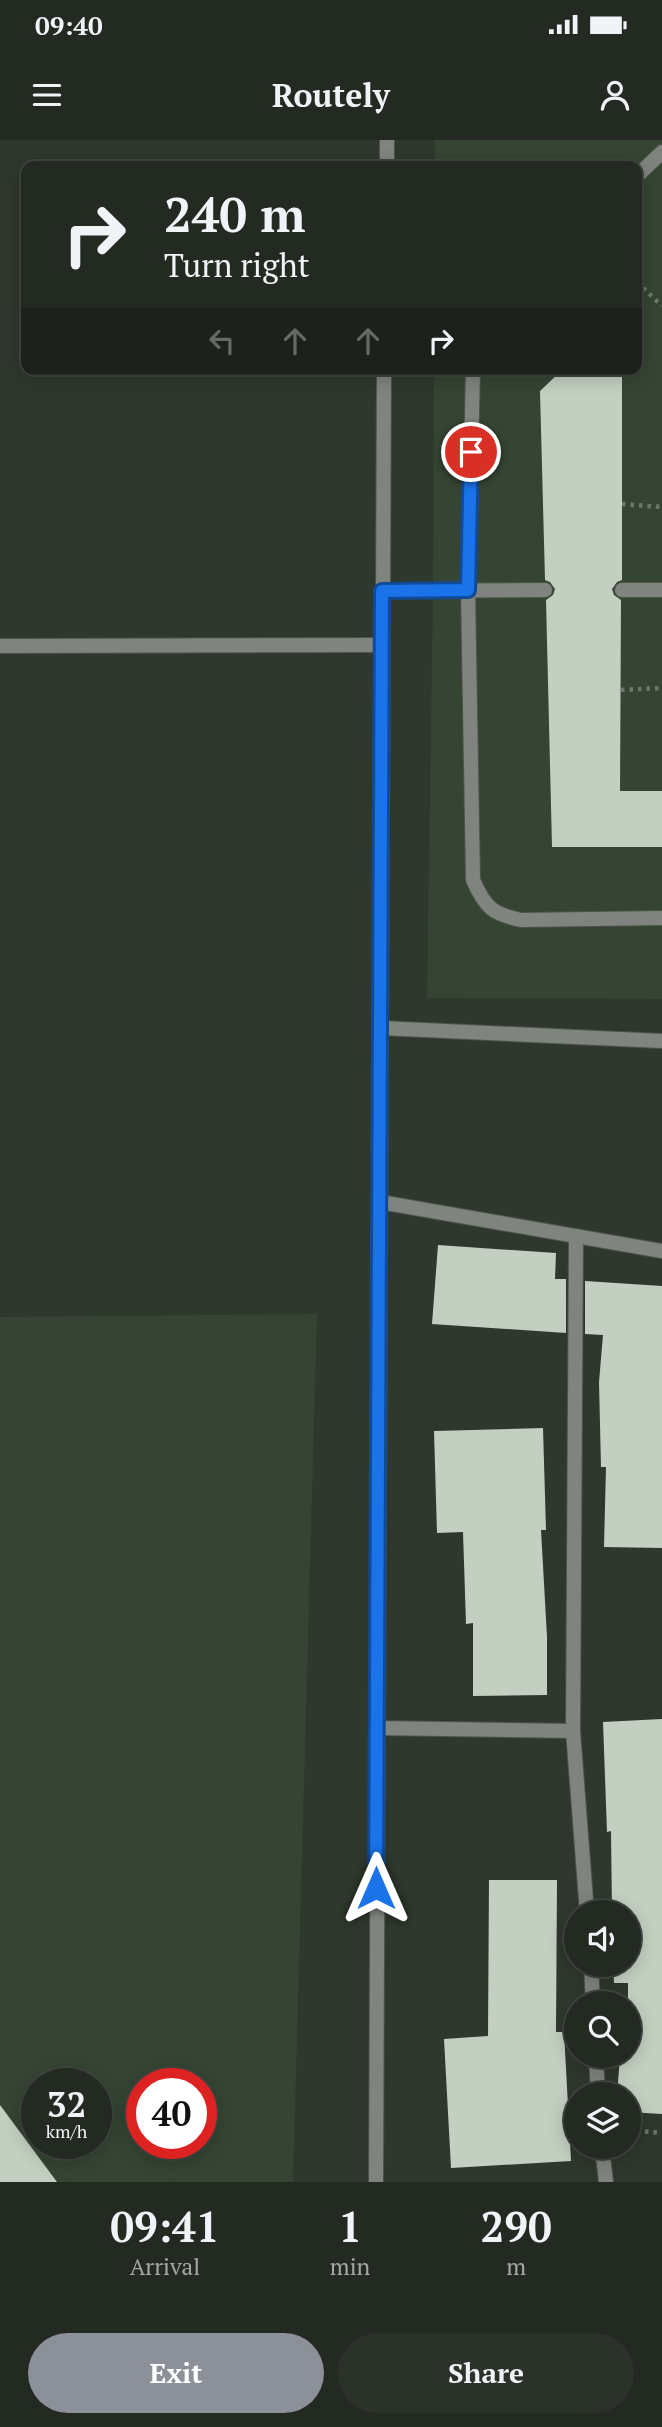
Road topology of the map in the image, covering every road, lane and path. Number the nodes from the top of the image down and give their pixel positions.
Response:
1 (387, 140) edge
2 (662, 152) edge
3 (387, 161) edge
4 (642, 171) edge
5 (642, 287) edge
6 (662, 306) edge
7 (384, 375) edge
8 (473, 375) edge
9 (622, 505) dead end
10 (662, 508) edge
11 (468, 590) junction
12 (545, 590) dead end
13 (622, 590) dead end
14 (662, 590) edge
15 (382, 591) junction
16 (382, 645) junction
17 (0, 646) edge
18 (662, 688) edge
19 (621, 690) dead end
20 (662, 918) edge
21 (381, 1028) junction
22 (662, 1041) edge
23 (380, 1202) junction
24 (576, 1236) junction
25 (662, 1251) edge
26 (376, 1728) junction
27 (573, 1731) junction
28 (586, 1900) edge
29 (641, 2131) edge
30 (662, 2133) edge
31 (603, 2159) edge
32 (376, 2182) edge
33 (606, 2182) edge

1 - 3 street
2 - 4 street
5 - 6 path
7 - 15 street
8 - 11 street
9 - 10 path
11 - 12 street
11 - 15 street
11 - 20 street
13 - 14 street
15 - 16 street
16 - 17 street
16 - 21 street
18 - 19 path
21 - 22 street
21 - 23 street
23 - 24 street
23 - 26 street
24 - 25 street
24 - 27 street
26 - 27 street
26 - 32 street
27 - 28 street
29 - 30 path
31 - 33 street

